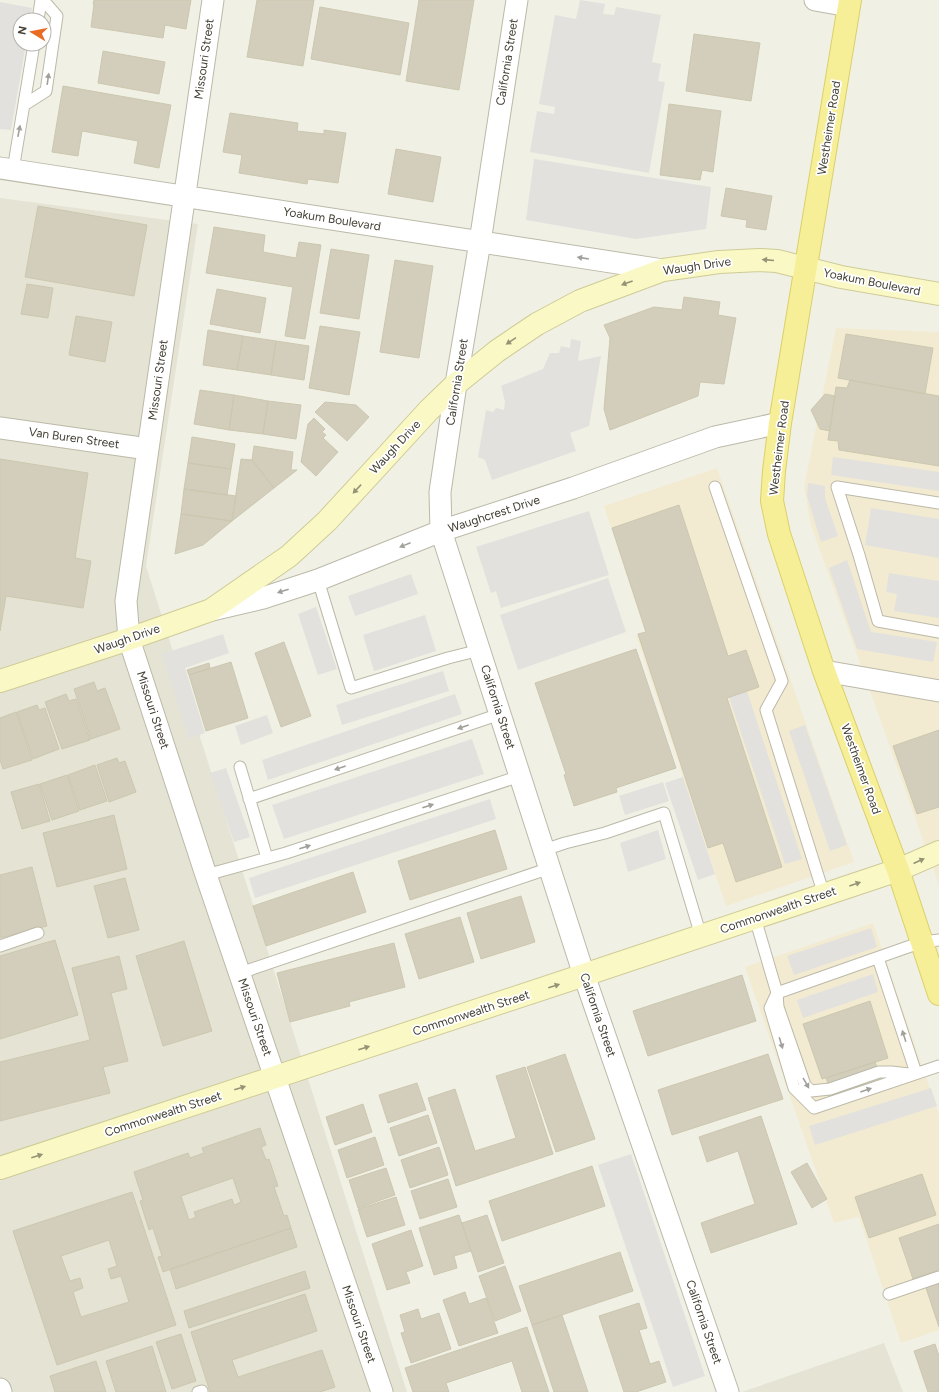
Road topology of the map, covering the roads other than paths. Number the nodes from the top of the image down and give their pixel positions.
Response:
1 (42, 0) edge
2 (213, 0) edge
3 (517, 0) edge
4 (815, 0) edge
5 (849, 3) edge
6 (40, 12) edge
7 (33, 52) edge
8 (24, 105) junction
9 (6, 169) edge
10 (184, 197) junction
11 (480, 242) junction
12 (806, 268) junction
13 (663, 270) junction
14 (939, 294) edge
15 (456, 384) junction
16 (780, 423) junction
17 (0, 428) edge
18 (148, 449) junction
19 (715, 487) dead end
20 (939, 503) edge
21 (441, 531) junction
22 (318, 580) junction
23 (211, 610) junction
24 (939, 632) edge
25 (129, 639) junction
26 (480, 650) junction
27 (824, 671) junction
28 (0, 681) edge
29 (939, 691) edge
30 (500, 714) junction
31 (240, 767) dead end
32 (520, 776) junction
33 (249, 799) junction
34 (939, 852) edge
35 (267, 858) junction
36 (547, 859) junction
37 (898, 870) junction
38 (206, 875) junction
39 (824, 895) junction
40 (755, 918) junction
41 (38, 934) dead end
42 (702, 936) junction
43 (930, 941) edge
44 (0, 946) edge
45 (878, 958) junction
46 (240, 973) junction
47 (584, 976) junction
48 (777, 993) junction
49 (939, 994) edge
50 (939, 1066) edge
51 (913, 1074) junction
52 (275, 1077) junction
53 (0, 1168) edge
54 (939, 1277) edge
55 (889, 1294) dead end
56 (382, 1392) edge
57 (728, 1392) edge

1 - 6 lane
8 -> 1 lane
2 - 10 street, Missouri Street
3 - 11 street, California Street
4 - 5 street
5 - 12 main road, Westheimer Road
7 - 8 lane
9 -> 8 lane
9 - 10 street, Yoakum Boulevard
10 - 11 street, Yoakum Boulevard
10 - 18 street, Missouri Street
13 -> 11 street, Yoakum Boulevard
11 - 15 street, California Street
12 -> 13 main road, Waugh Drive
12 - 14 main road, Yoakum Boulevard
12 - 16 main road, Westheimer Road
13 -> 15 main road, Waugh Drive
15 - 21 street, California Street
15 -> 23 main road, Waugh Drive
16 - 21 street, Waughcrest Drive
16 - 27 main road, Westheimer Road
17 - 18 street, Van Buren Street
18 - 25 street, Missouri Street
19 - 39 lane
20 - 24 lane
21 -> 22 street, Waughcrest Drive
21 - 26 street, California Street
22 -> 23 street, Waughcrest Drive
22 - 26 lane
23 - 25 main road, Waugh Drive
25 - 28 main road, Waugh Drive
25 - 38 street, Missouri Street
26 - 30 street, California Street
27 - 29 street
27 - 37 main road, Westheimer Road
30 - 32 street, California Street
30 -> 33 lane
31 - 33 lane
35 -> 32 lane
32 - 36 street, California Street
33 - 35 lane
37 -> 34 main road, Commonwealth Street
35 - 38 lane
36 - 42 lane
36 - 46 lane
36 - 47 street, California Street
39 -> 37 main road, Commonwealth Street
37 - 43 main road, Westheimer Road
38 - 46 street, Missouri Street
39 - 40 main road, Commonwealth Street
40 - 42 main road, Commonwealth Street
40 - 48 lane
41 - 44 lane
42 - 47 main road, Commonwealth Street
43 - 45 lane
43 - 49 main road, Westheimer Road
45 - 48 lane
51 -> 45 lane
46 - 52 street, Missouri Street
52 -> 47 main road, Commonwealth Street
47 - 57 street, California Street
48 -> 51 lane
48 -> 51 lane
50 - 51 lane
53 -> 52 main road, Commonwealth Street
52 - 56 street, Missouri Street
54 - 55 lane

